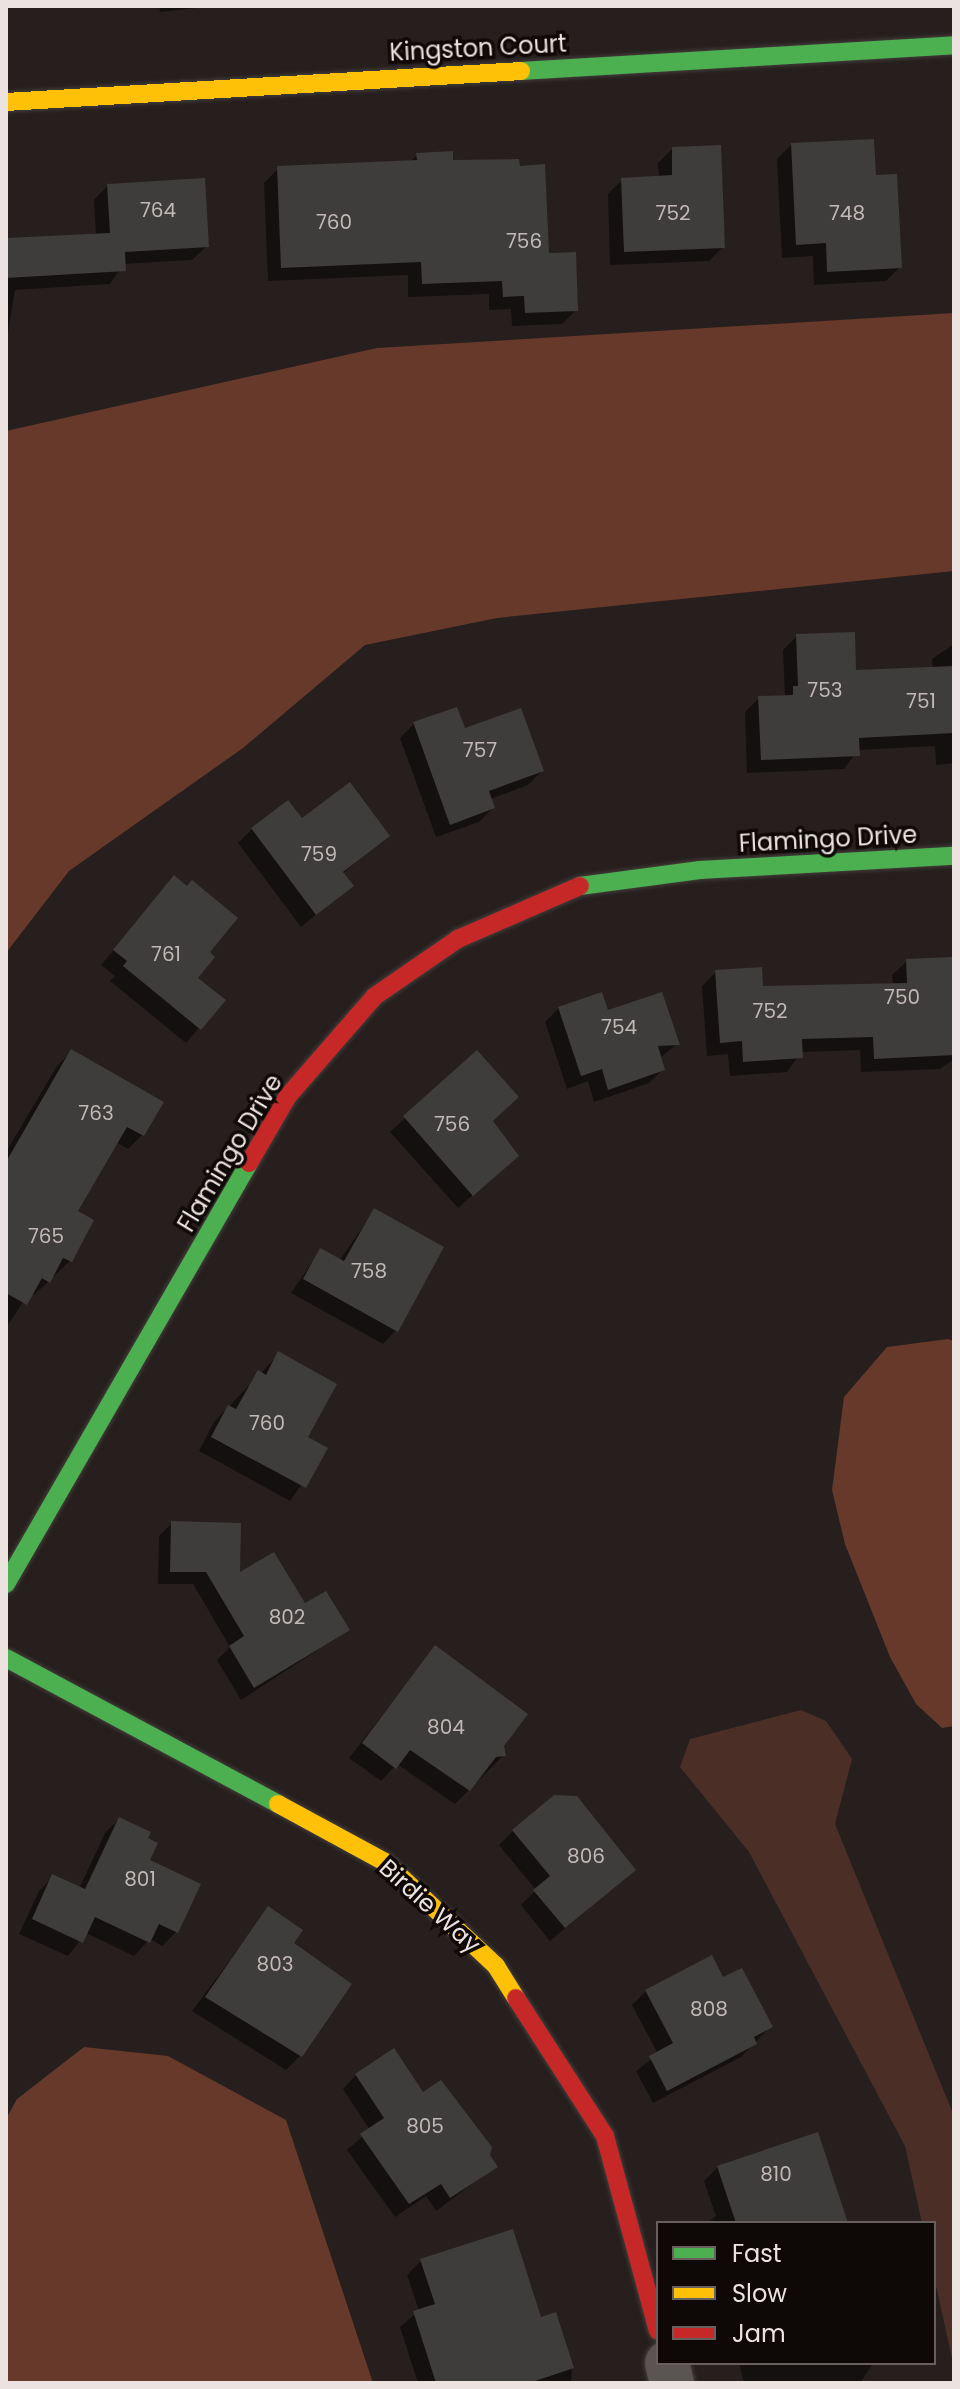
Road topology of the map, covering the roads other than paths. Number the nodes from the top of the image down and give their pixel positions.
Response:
1 (954, 45) edge
2 (6, 102) edge
3 (954, 856) edge
4 (6, 1584) edge
5 (6, 1658) edge
6 (656, 2324) edge

1 - 2 street, Kingston Court
3 - 4 street, Flamingo Drive
5 - 6 street, Birdie Way

